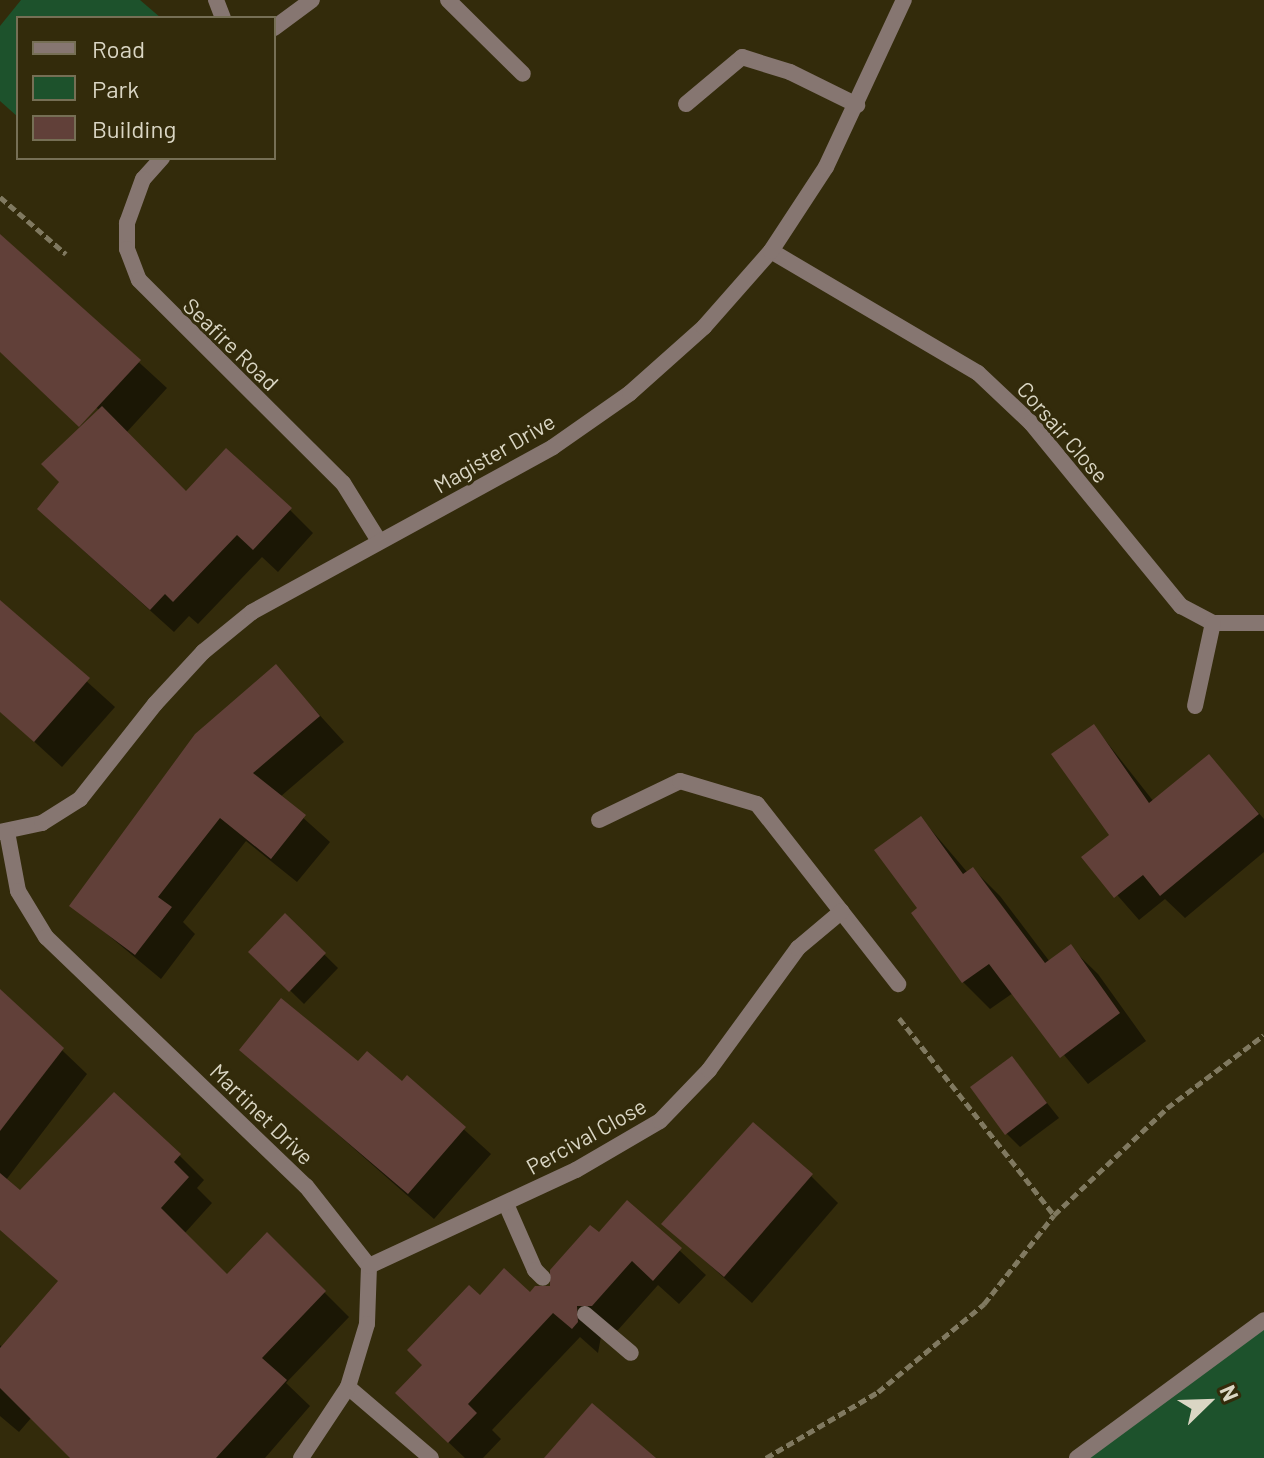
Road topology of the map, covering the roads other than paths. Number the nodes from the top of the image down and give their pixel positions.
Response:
1 (312, 0) edge
2 (448, 0) edge
3 (904, 0) edge
4 (276, 27) edge
5 (523, 74) dead end
6 (686, 104) dead end
7 (857, 105) junction
8 (160, 160) edge
9 (771, 251) junction
10 (379, 541) junction
11 (1213, 623) junction
12 (1264, 623) edge
13 (1195, 706) dead end
14 (599, 820) dead end
15 (4, 832) edge
16 (842, 911) junction
17 (898, 984) road end
18 (506, 1204) junction
19 (369, 1266) junction
20 (543, 1278) dead end
21 (585, 1314) dead end
22 (1264, 1320) edge
23 (631, 1353) dead end
24 (348, 1387) junction
25 (301, 1458) edge
26 (431, 1458) edge
27 (1077, 1458) edge

1 - 4 street
2 - 5 street
3 - 7 street, Magister Drive
6 - 7 street
7 - 9 street, Magister Drive
8 - 10 street, Seafire Road
9 - 10 street, Magister Drive
9 - 11 street, Corsair Close
10 - 15 street, Magister Drive
11 - 12 street
11 - 13 street
14 - 16 street
15 - 19 street, Martinet Drive
16 - 17 street
16 - 18 street, Percival Close
18 - 19 street, Percival Close
18 - 20 street
19 - 24 street
21 - 23 street
22 - 27 street
24 - 25 street
24 - 26 street

